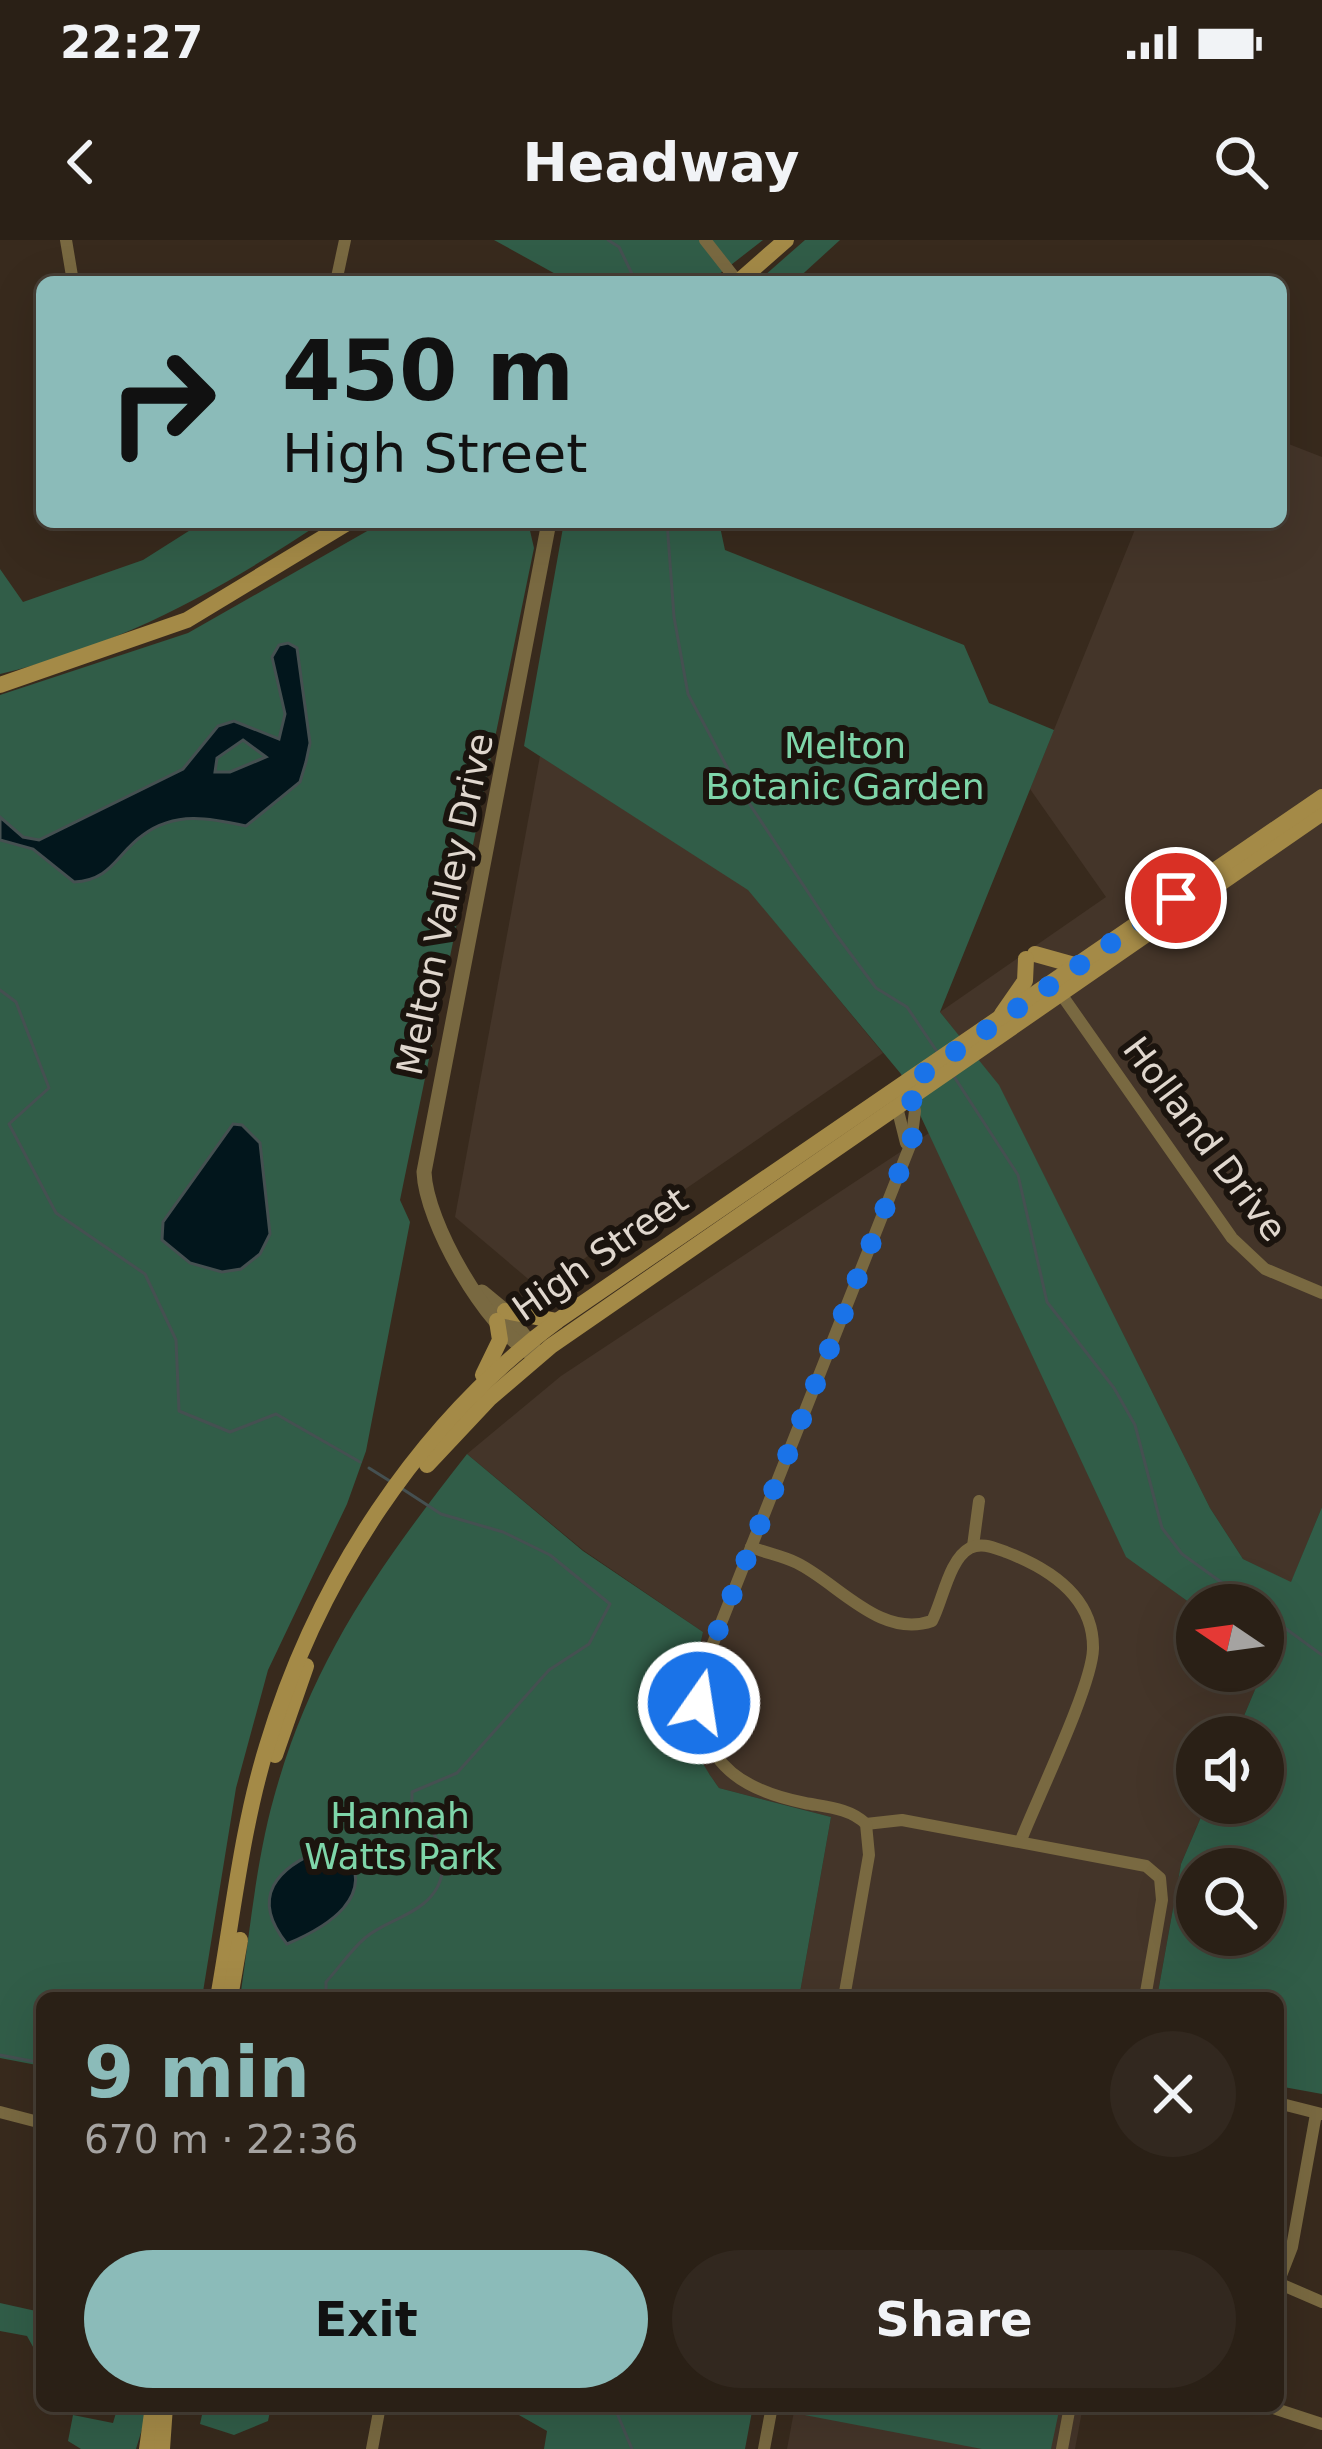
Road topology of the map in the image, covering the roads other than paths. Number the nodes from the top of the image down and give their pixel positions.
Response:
1 (66, 240) edge
2 (346, 240) edge
3 (705, 240) edge
4 (787, 240) edge
5 (72, 276) edge
6 (337, 276) edge
7 (733, 276) edge
8 (745, 276) edge
9 (339, 528) edge
10 (548, 528) edge
11 (0, 685) edge
12 (1322, 797) edge
13 (1322, 813) edge
14 (1078, 966) junction
15 (1057, 989) junction
16 (994, 1025) junction
17 (945, 1067) junction
18 (903, 1097) junction
19 (1322, 1293) edge
20 (501, 1316) junction
21 (557, 1321) junction
22 (530, 1348) junction
23 (447, 1424) junction
24 (406, 1482) junction
25 (979, 1502) dead end
26 (390, 1503) junction
27 (973, 1546) junction
28 (751, 1547) junction
29 (866, 1824) junction
30 (1021, 1840) junction
31 (219, 1992) edge
32 (231, 1992) edge
33 (845, 1992) edge
34 (1145, 1992) edge
35 (1284, 2105) edge
36 (0, 2112) edge
37 (1319, 2114) edge
38 (35, 2121) edge
39 (0, 2122) edge
40 (1284, 2268) edge
41 (1284, 2286) edge
42 (1322, 2302) edge
43 (1284, 2411) edge
44 (153, 2412) edge
45 (165, 2412) edge
46 (379, 2412) edge
47 (771, 2412) edge
48 (1069, 2412) edge
49 (1322, 2423) edge
50 (147, 2449) edge
51 (162, 2449) edge
52 (372, 2449) edge
53 (764, 2449) edge
54 (1062, 2449) edge

1 - 5 street
2 - 6 street
3 - 7 street
4 - 8 main road
9 - 11 main road
10 - 20 street, Melton Valley Drive
12 - 14 main road, High Street
13 - 15 main road, High Street
14 - 15 main road, High Street
14 - 16 main road
15 - 16 main road, High Street
15 - 17 main road, High Street
15 - 19 street, Holland Drive
16 - 17 main road, High Street
17 - 18 main road, High Street
18 - 21 main road, High Street
18 - 22 main road, High Street
18 - 28 street
20 - 21 main road
20 - 22 street, Melton Valley Drive
20 - 23 main road
21 - 22 main road, High Street
22 - 23 main road, High Street
22 - 24 main road, High Street
23 - 24 main road, High Street
24 - 26 main road, High Street
25 - 27 street
26 - 31 main road, High Street
26 - 32 main road, High Street
27 - 28 street
27 - 30 street
28 - 29 street
29 - 30 street
29 - 33 street
30 - 34 street
35 - 37 street
36 - 38 street
37 - 40 street
38 - 39 street
41 - 42 street
43 - 49 street
44 - 50 main road
45 - 51 main road
46 - 52 street
47 - 53 street
48 - 54 street

